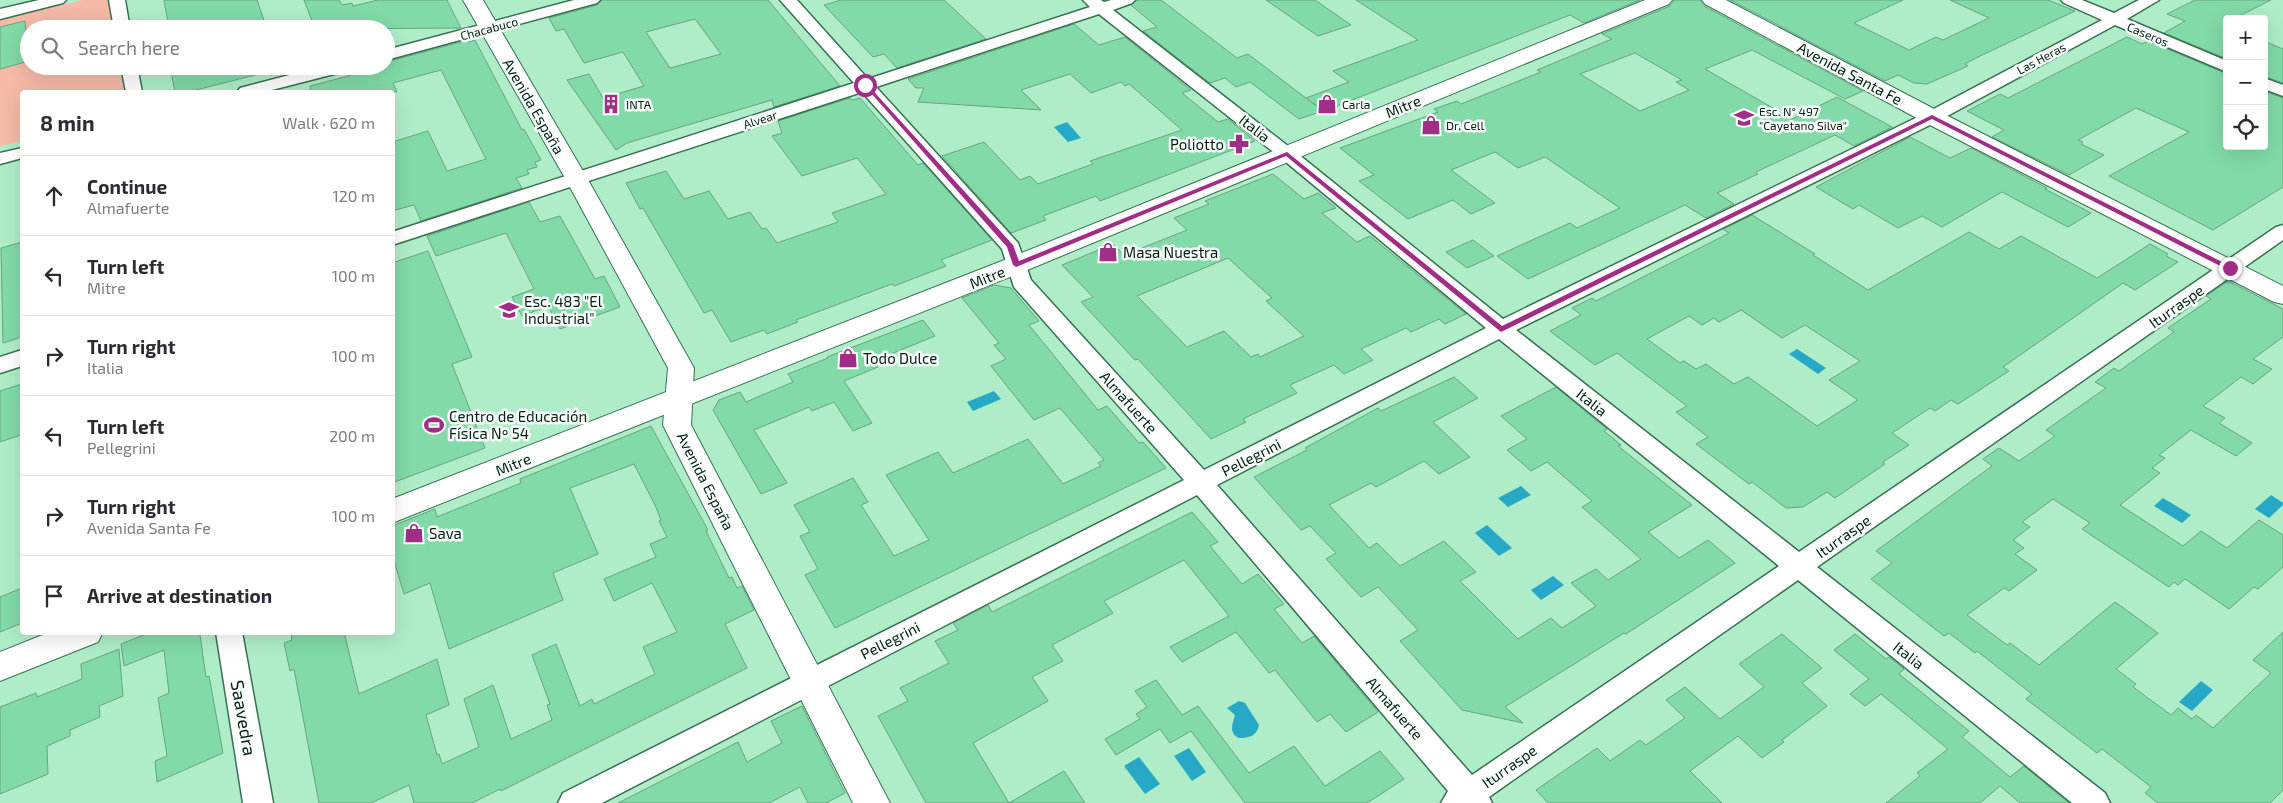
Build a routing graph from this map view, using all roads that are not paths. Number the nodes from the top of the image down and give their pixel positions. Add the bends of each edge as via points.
1 (58, 0) edge
2 (117, 0) edge
3 (473, 0) edge
4 (592, 0) edge
5 (788, 0) edge
6 (1127, 0) edge
7 (1662, 0) edge
8 (1712, 0) edge
9 (2068, 0) edge
10 (2151, 0) edge
11 (1096, 4) edge
12 (0, 14) edge
13 (2114, 19) junction
14 (120, 20) edge
15 (488, 28) junction
16 (395, 53) edge
17 (2223, 65) edge
18 (131, 75) edge
19 (310, 75) edge
20 (865, 85) junction
21 (2268, 85) edge
22 (134, 90) edge
23 (254, 90) edge
24 (2283, 91) edge
25 (1932, 117) junction
26 (20, 154) edge
27 (1287, 154) junction
28 (0, 159) edge
29 (576, 178) junction
30 (2283, 231) edge
31 (395, 238) edge
32 (1016, 265) junction
33 (2230, 268) junction
34 (2283, 296) edge
35 (1501, 330) junction
36 (20, 359) edge
37 (0, 365) edge
38 (678, 398) junction
39 (1201, 483) junction
40 (395, 511) edge
41 (1797, 567) junction
42 (80, 635) edge
43 (230, 635) edge
44 (0, 667) edge
45 (808, 682) junction
46 (1467, 800) edge
47 (258, 803) edge
48 (573, 803) edge
49 (872, 803) edge
50 (2095, 803) edge

1 - 12 street
2 - 14 street
3 - 15 main road, Avenida España
4 - 15 street, Chacabuco
5 - 20 street, Almafuerte
6 - 11 street, Alvear
7 - 27 main road, Mitre
8 - 25 main road, Avenida Santa Fe
9 - 13 street, Caseros
10 - 13 street, Las Heras
11 - 20 street, Alvear
11 - 27 street, Italia
13 - 17 street, Caseros
13 - 25 street, Las Heras
15 - 16 street, Chacabuco
15 - 29 main road, Avenida España
18 - 22 street
19 - 23 street
20 - 29 street, Alvear
20 - 32 street, Almafuerte via 1011,247
21 - 24 street
25 - 33 main road, Avenida Santa Fe
25 - 35 street, Pellegrini
26 - 28 street
27 - 32 main road, Mitre
27 - 35 street, Italia
29 - 31 street, Alvear
29 - 38 main road, Avenida España via 681,368
30 - 33 street, Iturraspe
32 - 38 main road, Mitre
32 - 39 street, Almafuerte via 1021,282
33 - 34 main road, Avenida Santa Fe
33 - 41 street, Iturraspe
35 - 39 street, Pellegrini
35 - 41 street, Italia
36 - 37 street
38 - 40 main road, Mitre
38 - 45 main road, Avenida España via 677,425
39 - 45 street, Pellegrini
39 - 46 street, Almafuerte
41 - 46 street, Iturraspe
41 - 50 street, Italia
42 - 44 main road
43 - 47 street, Saavedra
45 - 48 street, Pellegrini
45 - 49 main road, Avenida España

